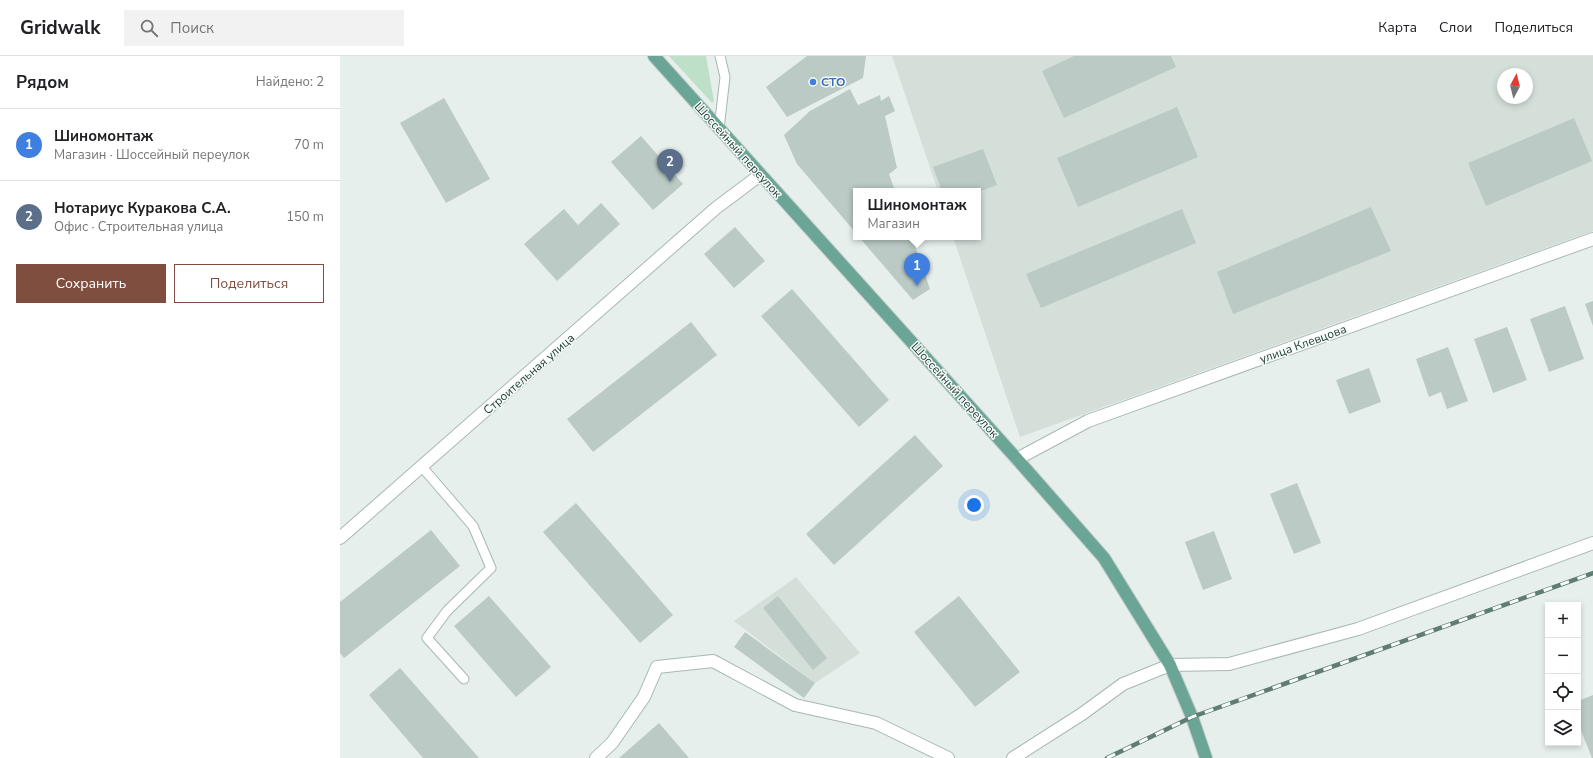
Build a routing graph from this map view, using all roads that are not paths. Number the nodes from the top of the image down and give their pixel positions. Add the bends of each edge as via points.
1 (654, 56) edge
2 (720, 56) edge
3 (719, 129) junction
4 (760, 175) junction
5 (1593, 239) edge
6 (1017, 459) junction
7 (422, 467) junction
8 (340, 538) edge
9 (1593, 543) edge
10 (1170, 665) junction
11 (464, 679) dead end
12 (596, 758) edge
13 (948, 758) edge
14 (1013, 758) edge
15 (1206, 758) edge

1 - 3 main road, Шоссейный переулок
2 - 3 lane via 724,77
3 - 4 main road, Шоссейный переулок
4 - 6 main road, Шоссейный переулок
4 - 7 street, Строительная улица via 716,208
5 - 6 street, улица Клевцова via 1088,421
6 - 10 main road, Шоссейный переулок via 1104,558
7 - 8 street, Строительная улица
7 - 11 lane via 473,526 491,568 447,611 427,638
9 - 10 street via 1358,629 1229,664
10 - 14 street via 1123,684 1082,714
10 - 15 main road, Шоссейный переулок
12 - 13 street via 612,744 644,697 657,667 713,661 795,705 876,723

